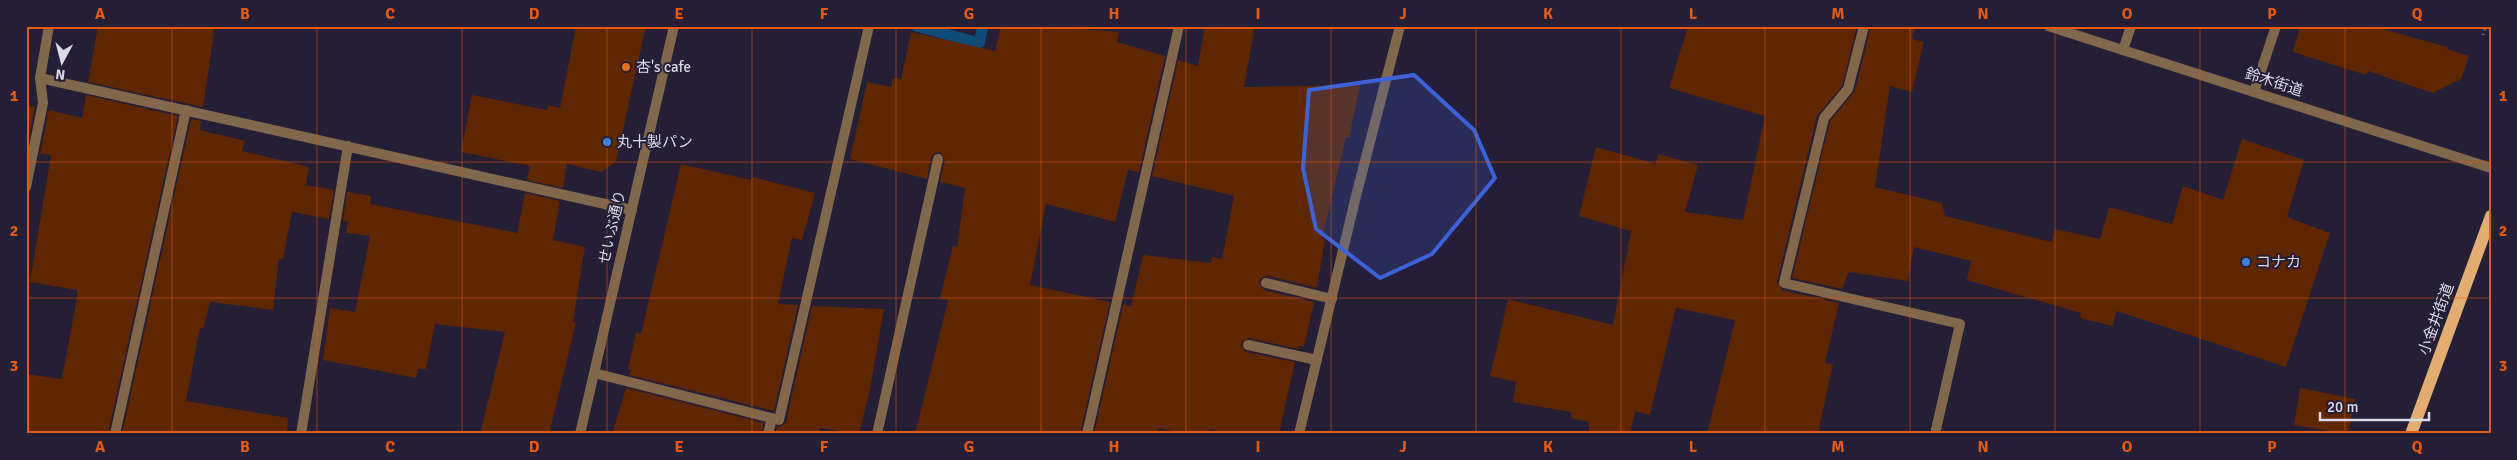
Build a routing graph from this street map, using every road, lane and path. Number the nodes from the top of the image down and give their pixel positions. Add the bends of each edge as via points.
1 (49, 26) edge
2 (674, 26) edge
3 (869, 26) edge
4 (1180, 26) edge
5 (1400, 26) edge
6 (1864, 26) edge
7 (2048, 26) edge
8 (2131, 26) edge
9 (2276, 26) edge
10 (2486, 26) edge
11 (2483, 35) dead end
12 (2123, 50) junction
13 (40, 78) junction
14 (2254, 92) junction
15 (186, 110) junction
16 (348, 146) junction
17 (938, 159) dead end
18 (2491, 168) edge
19 (26, 187) edge
20 (632, 210) junction
21 (2491, 216) edge
22 (1266, 283) dead end
23 (1332, 299) junction
24 (1248, 345) dead end
25 (1317, 360) junction
26 (594, 373) junction
27 (772, 418) junction
28 (115, 434) edge
29 (301, 434) edge
30 (580, 434) edge
31 (768, 434) edge
32 (877, 434) edge
33 (1086, 434) edge
34 (1299, 434) edge
35 (1936, 434) edge
36 (2411, 434) edge

1 - 13 street
2 - 20 street, せいぶ通り
3 - 27 street via 779,420
4 - 33 street
5 - 23 street
6 - 35 street via 1848,89 1824,118 1784,283 1960,324
7 - 12 street, 鈴木街道
8 - 12 street
9 - 14 street
10 - 11 path
12 - 14 street, 鈴木街道
13 - 15 street
13 - 19 street via 43,103
14 - 18 street, 鈴木街道
15 - 16 street
15 - 28 street
16 - 20 street
16 - 29 street
17 - 32 street
20 - 26 street, せいぶ通り
21 - 36 main road, 小金井街道
22 - 23 street
23 - 25 street
24 - 25 street
25 - 34 street
26 - 27 street
26 - 30 street, せいぶ通り
27 - 31 street

